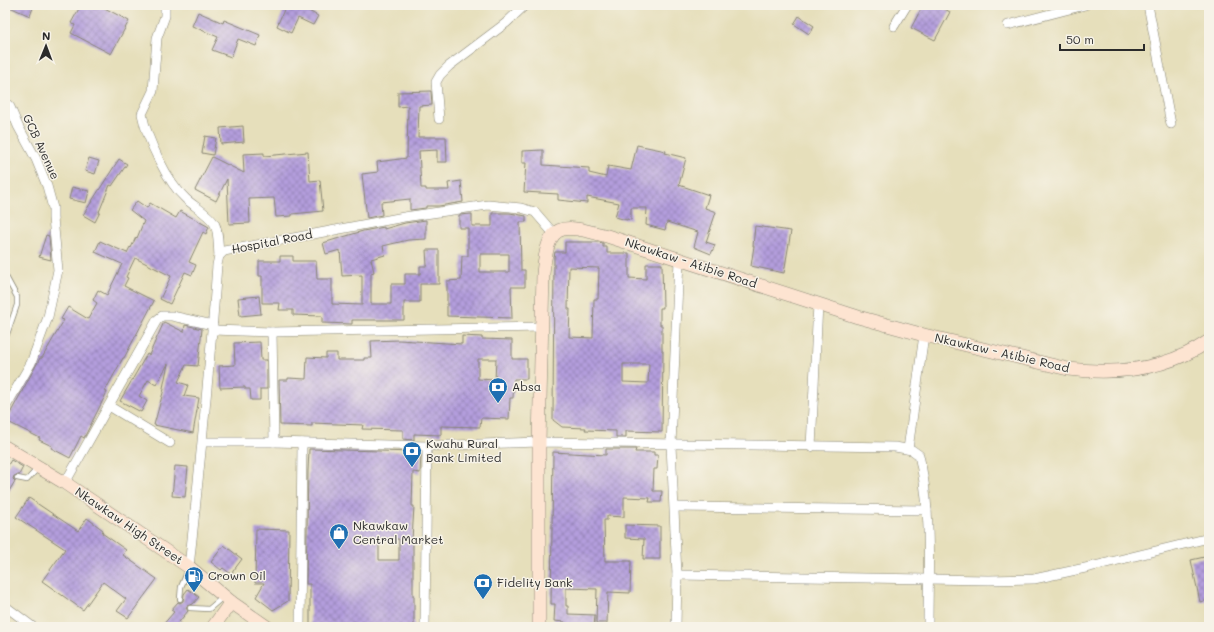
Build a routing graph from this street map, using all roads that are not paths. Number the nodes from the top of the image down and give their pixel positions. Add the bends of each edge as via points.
1 (165, 5) edge
2 (525, 5) edge
3 (907, 5) edge
4 (1085, 5) edge
5 (1148, 5) edge
6 (1008, 25) dead end
7 (894, 26) dead end
8 (5, 102) edge
9 (439, 119) dead end
10 (1171, 124) dead end
11 (554, 234) junction
12 (218, 256) junction
13 (679, 260) junction
14 (5, 274) edge
15 (818, 304) junction
16 (542, 327) junction
17 (213, 328) junction
18 (272, 332) junction
19 (5, 335) edge
20 (924, 335) junction
21 (1209, 341) edge
22 (109, 406) junction
23 (5, 408) edge
24 (203, 442) junction
25 (274, 442) junction
26 (539, 442) junction
27 (170, 443) dead end
28 (302, 443) junction
29 (672, 445) junction
30 (427, 446) junction
31 (811, 446) junction
32 (908, 449) junction
33 (6, 450) edge
34 (39, 467) junction
35 (17, 478) dead end
36 (65, 483) junction
37 (675, 507) junction
38 (927, 510) junction
39 (1209, 538) edge
40 (189, 567) junction
41 (677, 575) junction
42 (928, 579) junction
43 (180, 599) dead end
44 (228, 599) junction
45 (5, 606) edge
46 (190, 608) dead end
47 (20, 623) edge
48 (33, 627) edge
49 (213, 627) edge
50 (267, 627) edge
51 (300, 627) edge
52 (425, 627) edge
53 (539, 627) edge
54 (676, 627) edge
55 (928, 627) edge

1 - 12 street via 165,16 157,38 153,92 142,114 158,159 176,187 215,224
2 - 9 street via 440,74 436,82
3 - 7 street
4 - 6 street
5 - 10 street
8 - 23 street, GCB Avenue via 10,107 36,159 47,186 53,208 58,270 48,317 37,349
11 - 12 street, Hospital Road via 535,212 488,205 404,217 224,251
11 - 13 main road, Nkawkaw - Atibie Road via 562,229 582,230
11 - 16 main road via 546,248 544,261
12 - 17 street, Hospital Road
13 - 15 main road, Nkawkaw - Atibie Road
13 - 29 street
14 - 19 lane via 17,297 17,305
15 - 20 main road, Nkawkaw - Atibie Road
15 - 31 street
16 - 18 street
16 - 26 main road
17 - 18 street
17 - 22 street via 172,316 162,316 157,320
17 - 24 street, Hospital Road
18 - 25 street
20 - 21 main road, Nkawkaw - Atibie Road via 1046,364 1087,371 1120,371 1158,365 1189,353
20 - 32 street
22 - 27 street
22 - 36 street
24 - 25 street
24 - 40 street, Hospital Road
25 - 28 street
26 - 29 street
26 - 30 street
26 - 53 main road
28 - 30 street
28 - 51 street
29 - 31 street
29 - 37 street
30 - 52 street
31 - 32 street
32 - 38 street via 919,455
33 - 34 main road, Nkawkaw High Street
34 - 35 lane via 27,480
34 - 36 main road, Nkawkaw High Street
36 - 40 main road, Nkawkaw High Street
37 - 38 street
37 - 41 street
38 - 42 street
39 - 42 street via 1034,579
40 - 43 lane via 181,587
40 - 44 main road, Nkawkaw High Street
41 - 42 street
41 - 54 street
42 - 55 street
44 - 46 lane via 209,609
44 - 49 main road
44 - 50 main road, Nkawkaw High Street
45 - 47 street
47 - 48 street

